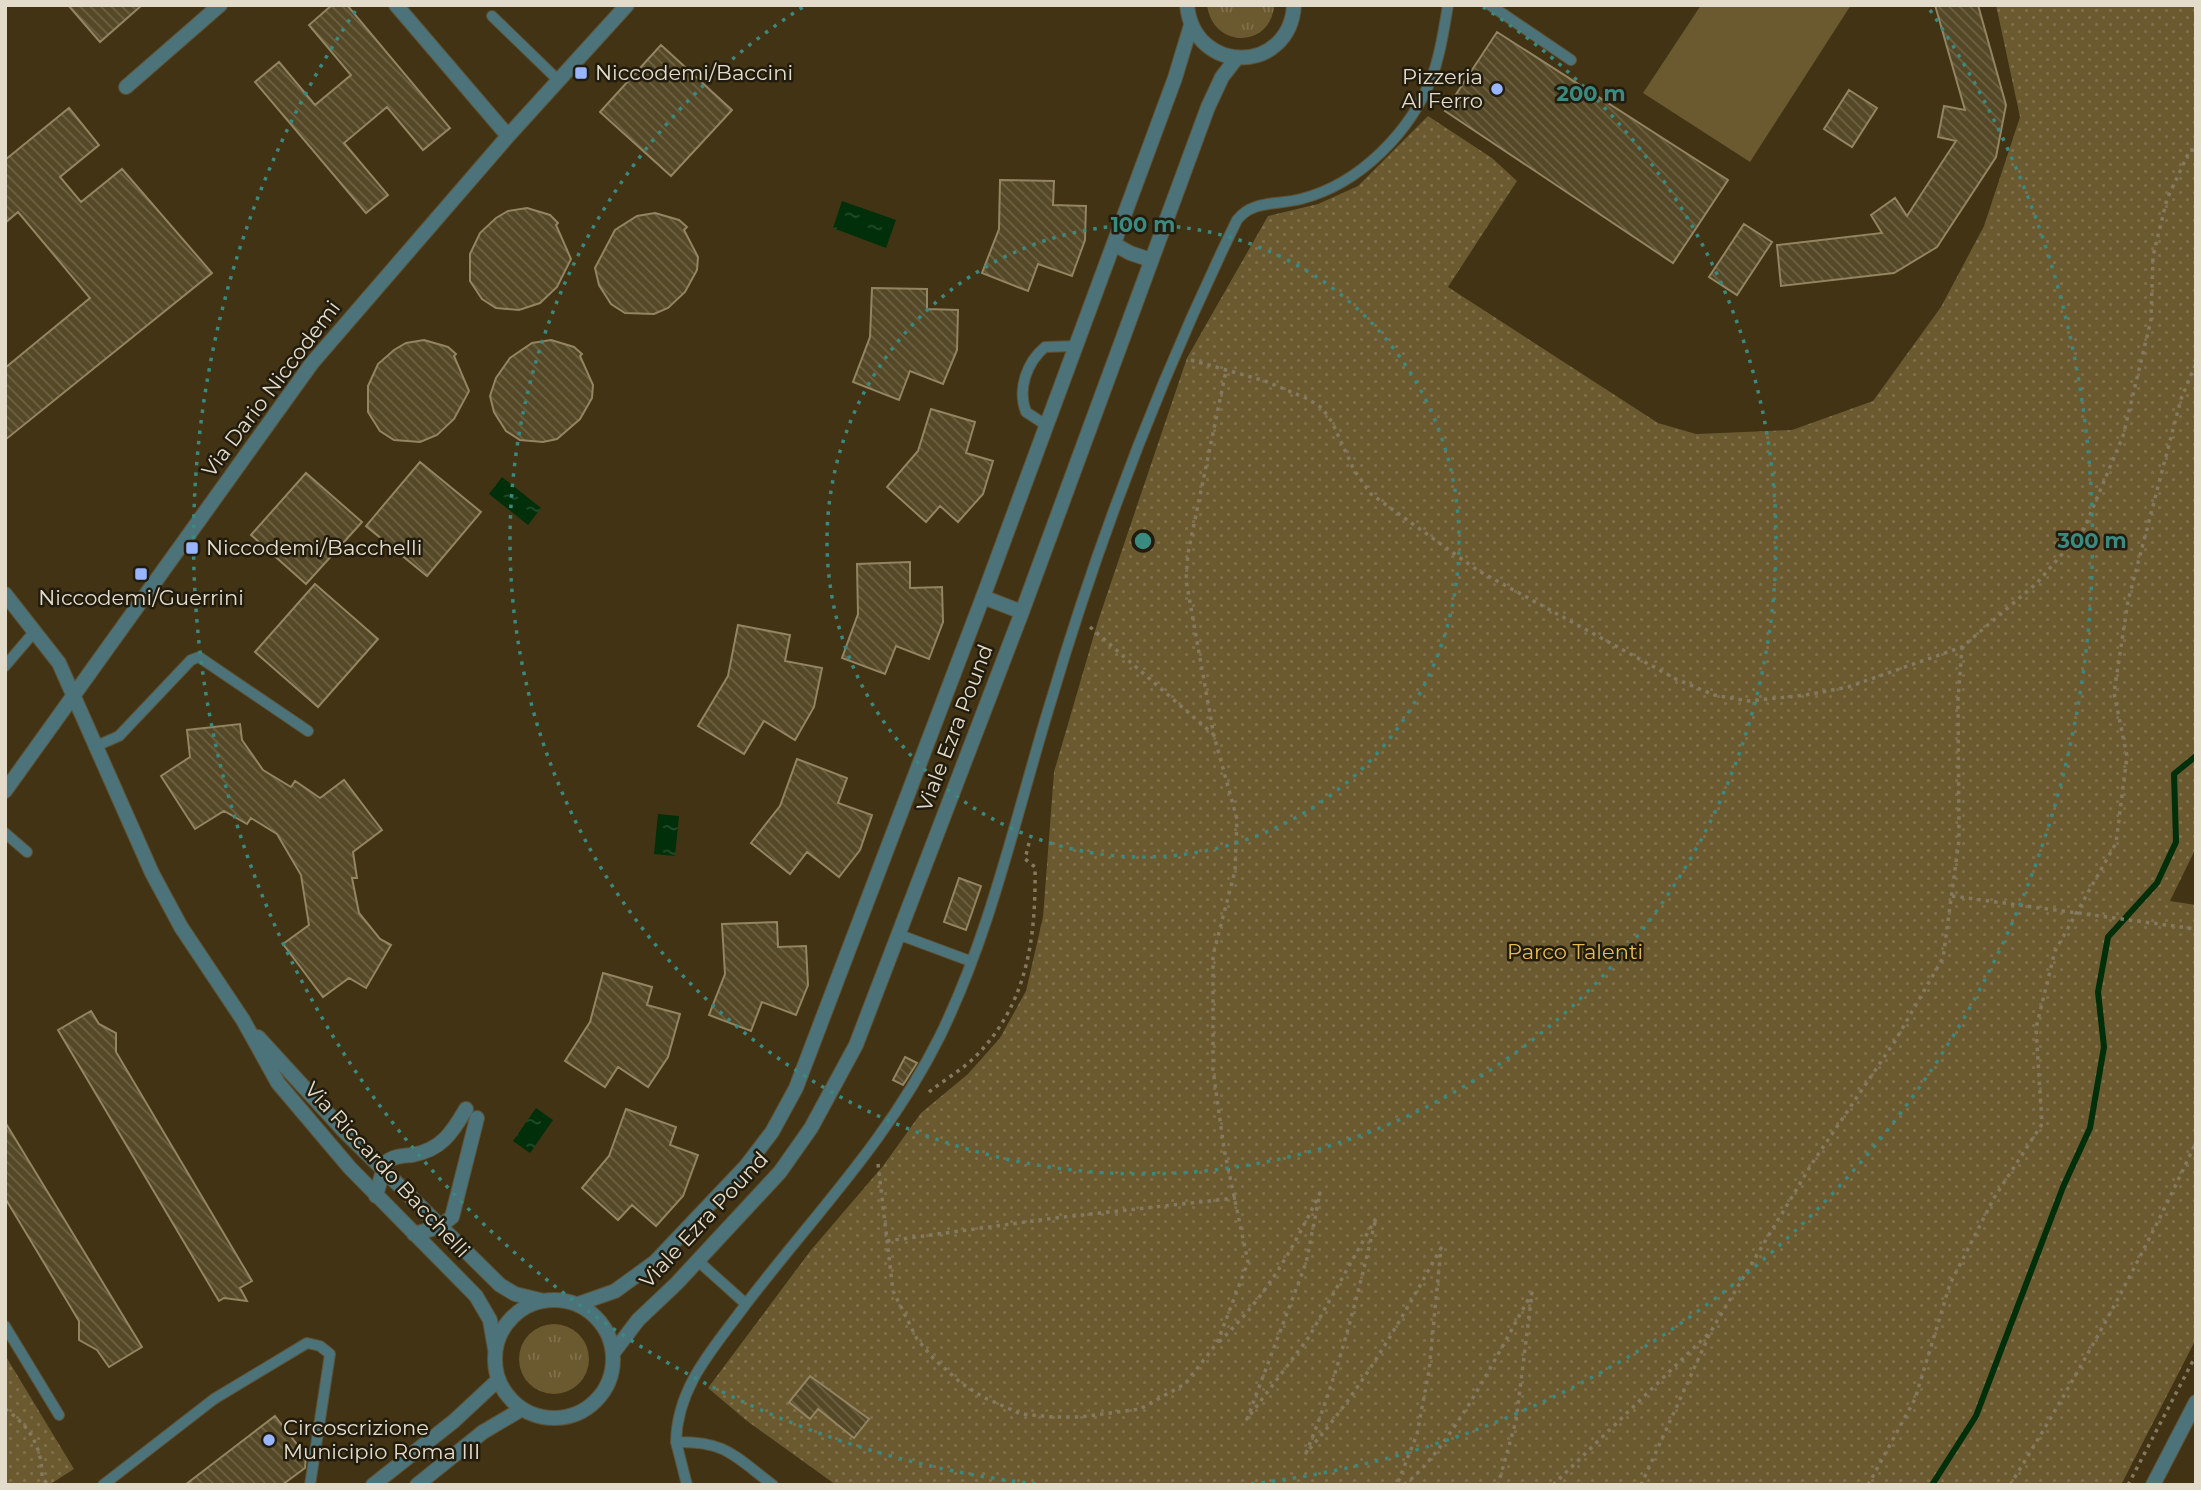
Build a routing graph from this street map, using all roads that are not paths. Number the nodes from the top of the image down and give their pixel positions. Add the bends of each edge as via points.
1 (219, 5) edge
2 (396, 5) edge
3 (627, 5) edge
4 (1187, 5) edge
5 (1294, 5) edge
6 (1448, 5) edge
7 (1490, 5) edge
8 (492, 16) dead end
9 (1191, 25) junction
10 (1236, 59) junction
11 (1571, 60) dead end
12 (558, 80) junction
13 (126, 87) dead end
14 (508, 136) junction
15 (1114, 244) junction
16 (1152, 260) junction
17 (1075, 346) junction
18 (1046, 425) junction
19 (5, 594) edge
20 (984, 597) junction
21 (1021, 612) junction
22 (35, 631) junction
23 (5, 666) edge
24 (72, 696) junction
25 (308, 731) dead end
26 (94, 747) junction
27 (5, 791) edge
28 (5, 833) edge
29 (27, 852) dead end
30 (900, 935) junction
31 (970, 961) junction
32 (243, 1020) junction
33 (383, 1171) junction
34 (376, 1196) junction
35 (439, 1227) junction
36 (414, 1234) junction
37 (698, 1261) junction
38 (544, 1301) junction
39 (578, 1304) junction
40 (746, 1304) junction
41 (5, 1326) edge
42 (495, 1349) junction
43 (613, 1353) junction
44 (498, 1380) junction
45 (2196, 1402) edge
46 (522, 1409) junction
47 (59, 1415) dead end
48 (676, 1442) junction
49 (103, 1485) edge
50 (310, 1485) edge
51 (373, 1485) edge
52 (417, 1485) edge
53 (687, 1485) edge
54 (774, 1485) edge
55 (2153, 1485) edge

1 - 13 street
2 - 14 street
3 - 12 street, Via Dario Niccodemi
4 - 9 street
5 - 10 street via 1287,32 1274,46
6 - 31 lane via 1428,85 1416,110 1390,143 1334,187 1296,201 1249,208 1237,220 1186,327 1124,484
7 - 11 lane
8 - 12 lane
9 - 10 street via 1206,46
9 - 15 street, Viale Ezra Pound
10 - 16 street, Viale Ezra Pound via 1214,92
12 - 14 street, Via Dario Niccodemi
14 - 24 street, Via Dario Niccodemi via 312,363
15 - 16 street
15 - 17 street, Viale Ezra Pound
16 - 21 street, Viale Ezra Pound
17 - 18 street, Viale Ezra Pound
17 - 18 lane via 1045,347 1032,362 1023,386 1026,412
18 - 20 street, Viale Ezra Pound
19 - 22 street, Via Riccardo Bacchelli
20 - 21 street
20 - 39 street, Viale Ezra Pound via 807,1067 785,1110 746,1166 655,1262 628,1284
21 - 30 street, Viale Ezra Pound
22 - 23 lane
22 - 24 street, Via Riccardo Bacchelli via 59,663
24 - 26 street, Via Riccardo Bacchelli
24 - 27 street, Via Dario Niccodemi
25 - 26 lane via 200,657 191,660 119,736
26 - 32 street, Via Riccardo Bacchelli via 167,901
28 - 29 lane
30 - 31 lane
30 - 37 street, Viale Ezra Pound via 856,1045 811,1128 780,1172
31 - 40 lane via 942,1032 892,1118 861,1164 808,1223
32 - 33 street, Via Riccardo Bacchelli
32 - 34 street, Via Riccardo Bacchelli via 278,1083
33 - 34 street
33 - 35 street, Via Riccardo Bacchelli
33 - 35 street via 391,1158 437,1147 471,1114 453,1214
34 - 36 street, Via Riccardo Bacchelli
35 - 36 street
35 - 38 street, Via Riccardo Bacchelli via 500,1285
36 - 42 street, Via Riccardo Bacchelli via 482,1304 494,1330
37 - 40 lane
37 - 43 street, Viale Ezra Pound via 638,1320
38 - 39 street
38 - 42 street via 512,1317
39 - 43 street via 603,1326
40 - 48 lane via 689,1383 679,1407
41 - 47 lane
42 - 44 street
43 - 46 street via 607,1385 582,1411 545,1418
44 - 46 street
44 - 51 street
45 - 55 street
46 - 52 street via 483,1432
48 - 53 lane
48 - 54 lane via 719,1446
49 - 50 lane via 214,1399 307,1343 330,1354

